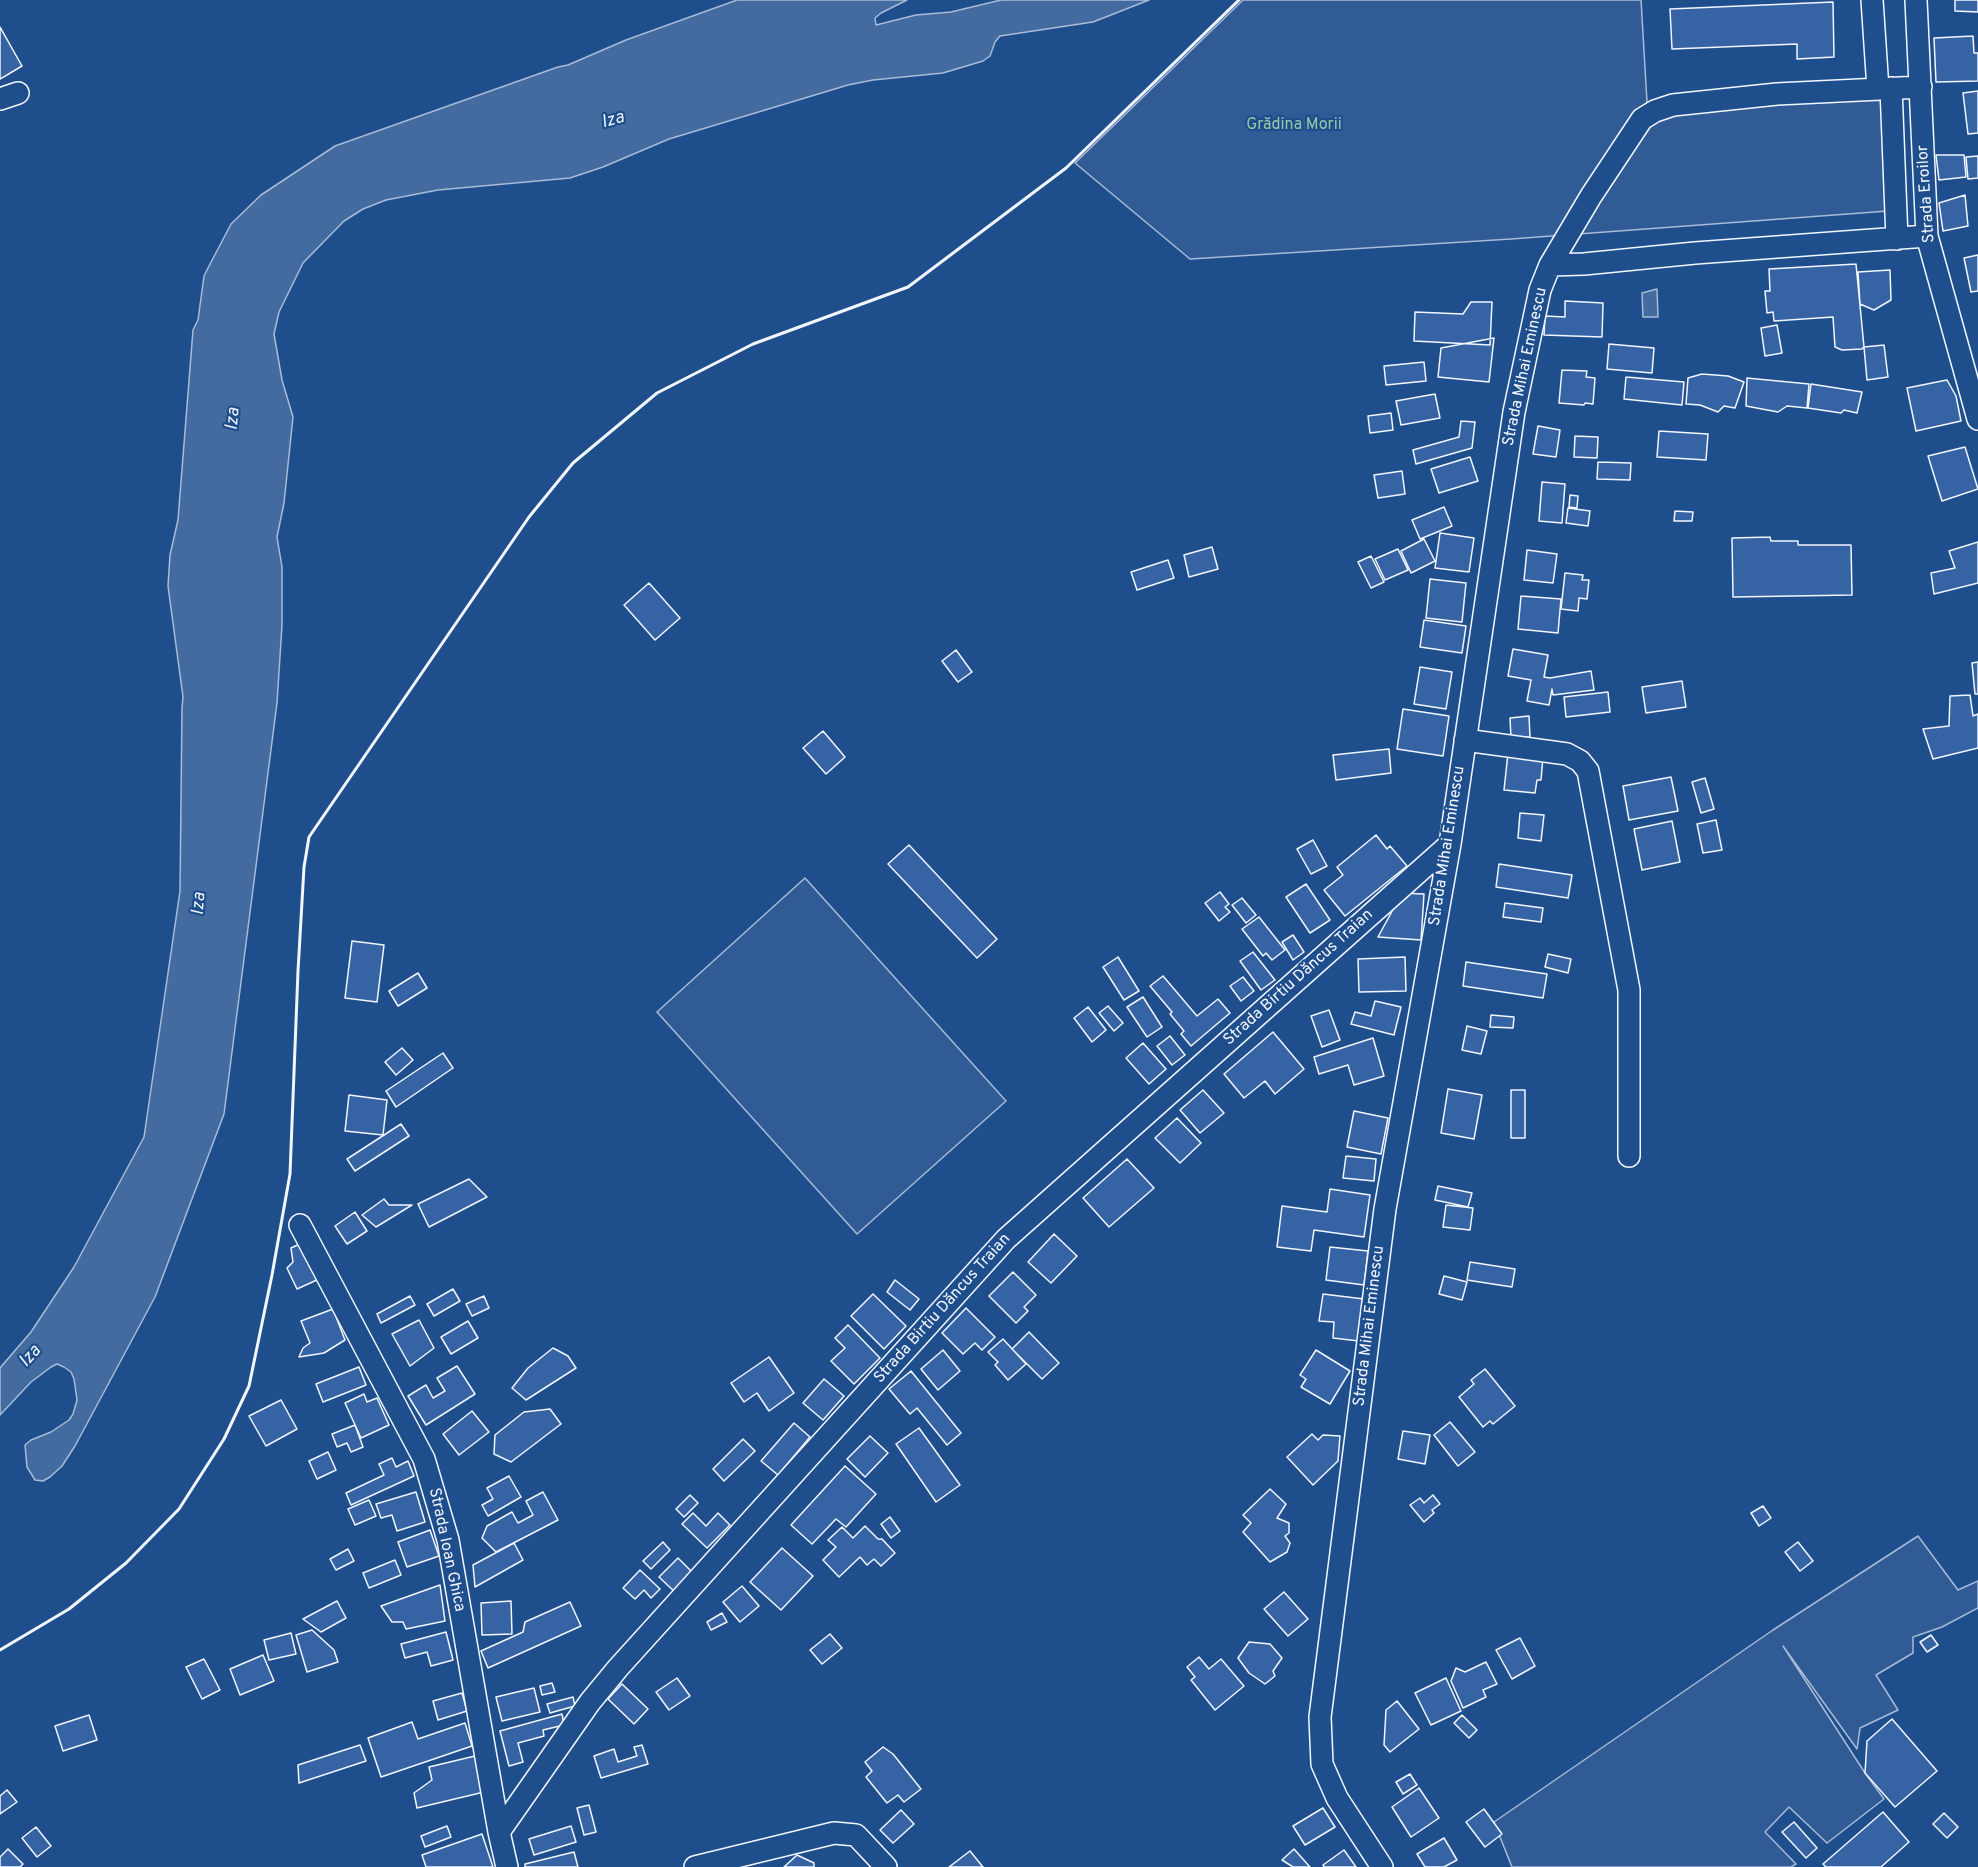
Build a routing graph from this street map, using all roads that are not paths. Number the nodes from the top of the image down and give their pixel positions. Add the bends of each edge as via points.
1 (1872, 0) edge
2 (1916, 0) edge
3 (1921, 87) junction
4 (1884, 89) junction
5 (1927, 236) junction
6 (1897, 238) junction
7 (1550, 265) junction
8 (1978, 419) edge
9 (1465, 740) junction
10 (1450, 844) junction
11 (1629, 1156) dead end
12 (300, 1225) dead end
13 (498, 1832) junction
14 (507, 1867) edge
15 (695, 1867) edge
16 (886, 1867) edge
17 (1382, 1867) edge

1 - 4 street
2 - 3 street, Strada Eroilor
3 - 4 street, Strada Mihai Eminescu
3 - 5 street, Strada Eroilor
4 - 6 street
4 - 7 street, Strada Mihai Eminescu via 1777,94 1673,105 1655,111 1642,119
5 - 6 street
5 - 8 street, Strada Eroilor
6 - 7 street
7 - 9 street, Strada Mihai Eminescu via 1540,290 1514,412
9 - 10 street, Strada Mihai Eminescu
9 - 11 street via 1567,754 1588,771 1629,990
10 - 13 street, Strada Birtiu Dăncus Traian via 1006,1239 618,1668
10 - 17 street, Strada Mihai Eminescu via 1385,1209 1320,1717 1322,1764 1337,1798
12 - 13 street, Strada Ioan Ghica via 424,1459 448,1540
13 - 14 street, Strada Ioan Ghica
15 - 16 street via 834,1833 856,1835

